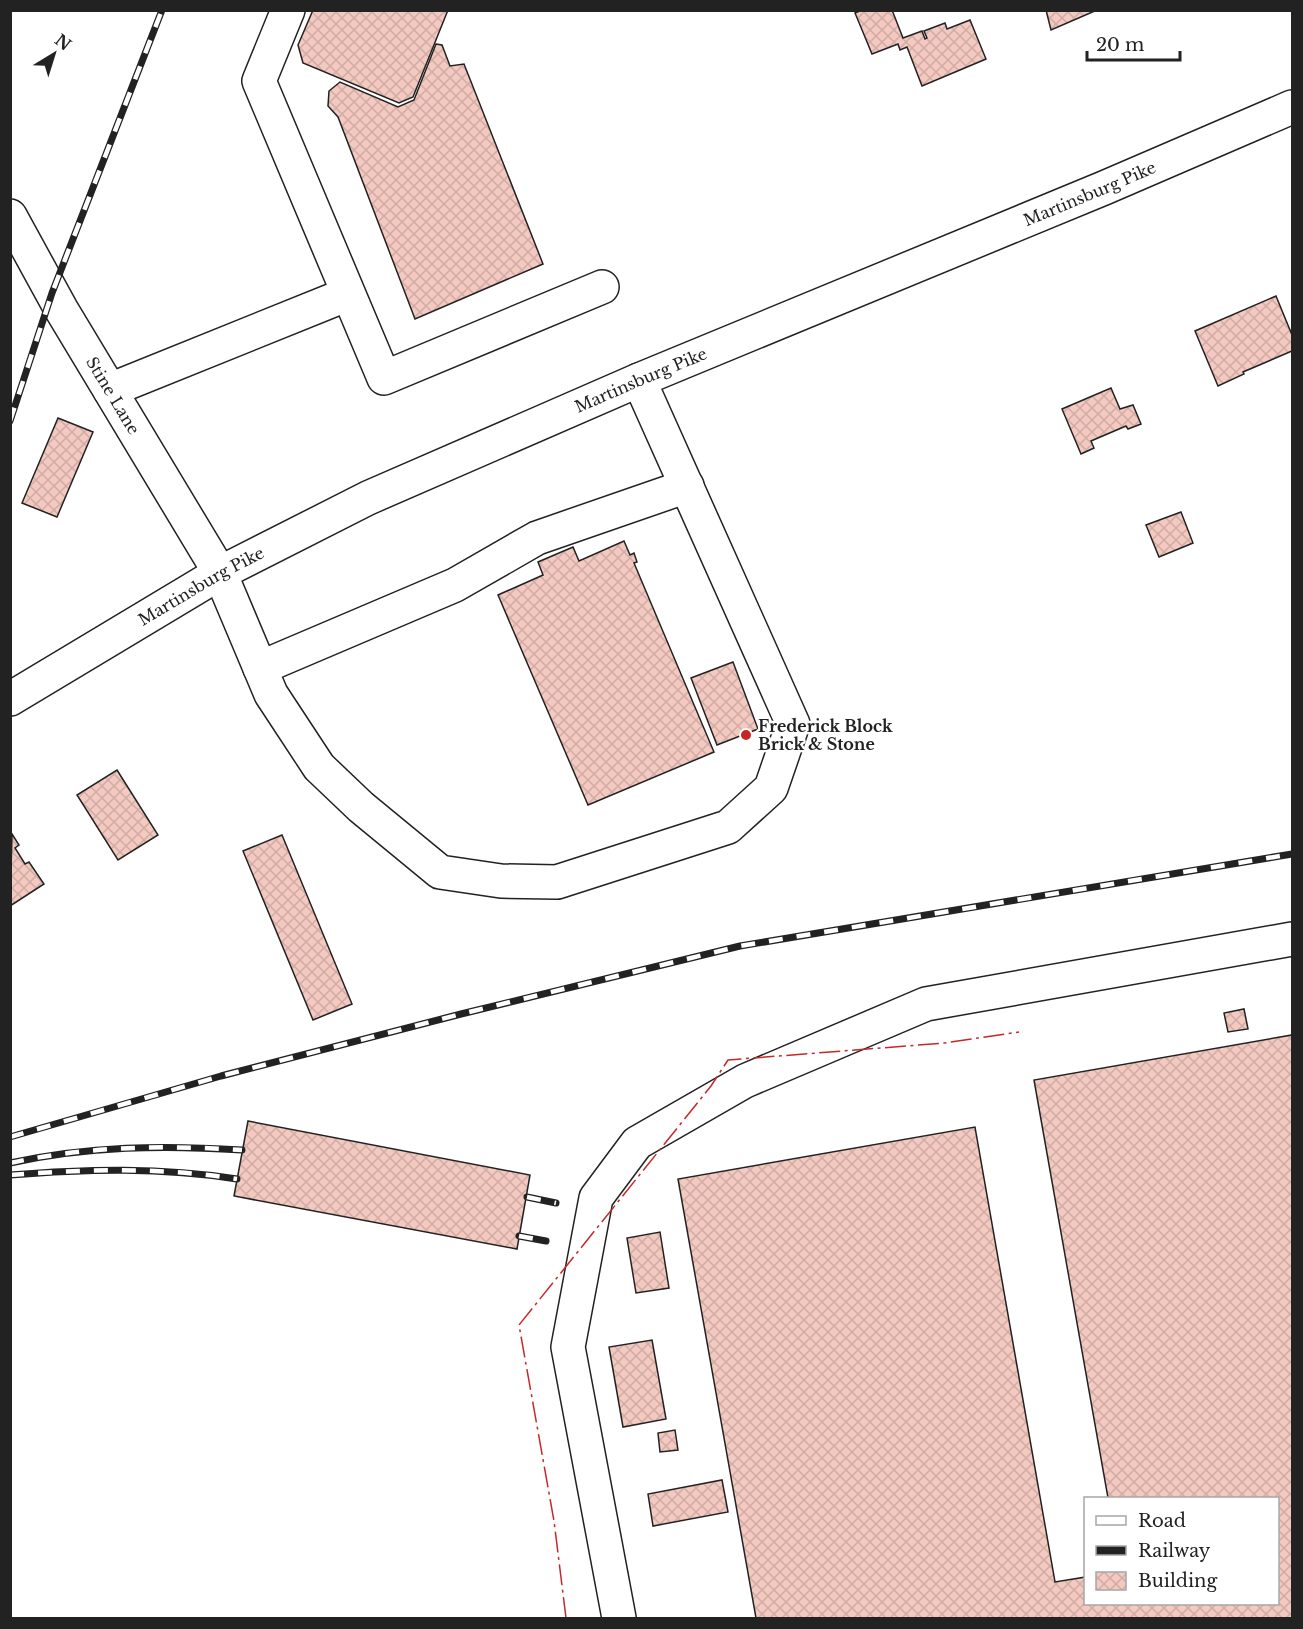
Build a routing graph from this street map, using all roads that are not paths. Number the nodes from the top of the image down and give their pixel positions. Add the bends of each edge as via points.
1 (288, 10) edge
2 (1293, 107) edge
3 (13, 231) edge
4 (602, 287) dead end
5 (348, 294) junction
6 (639, 380) junction
7 (110, 390) junction
8 (687, 486) junction
9 (220, 573) junction
10 (260, 668) junction
11 (10, 699) edge
12 (1293, 939) edge
13 (619, 1618) edge

1 - 5 main road via 259,81
2 - 6 main road, Martinsburg Pike
3 - 7 main road, Stine Lane
4 - 5 main road via 384,378
5 - 7 main road
6 - 8 main road, Stine Lane
6 - 9 main road, Martinsburg Pike via 368,498
7 - 9 main road, Stine Lane
8 - 10 main road via 537,537 455,585
8 - 10 main road, Stine Lane via 793,724 771,788 728,827 557,882 501,881 440,872 319,767 271,694
9 - 10 main road, Stine Lane
9 - 11 main road, Martinsburg Pike
12 - 13 main road via 926,1004 745,1081 638,1143 596,1198 568,1347

